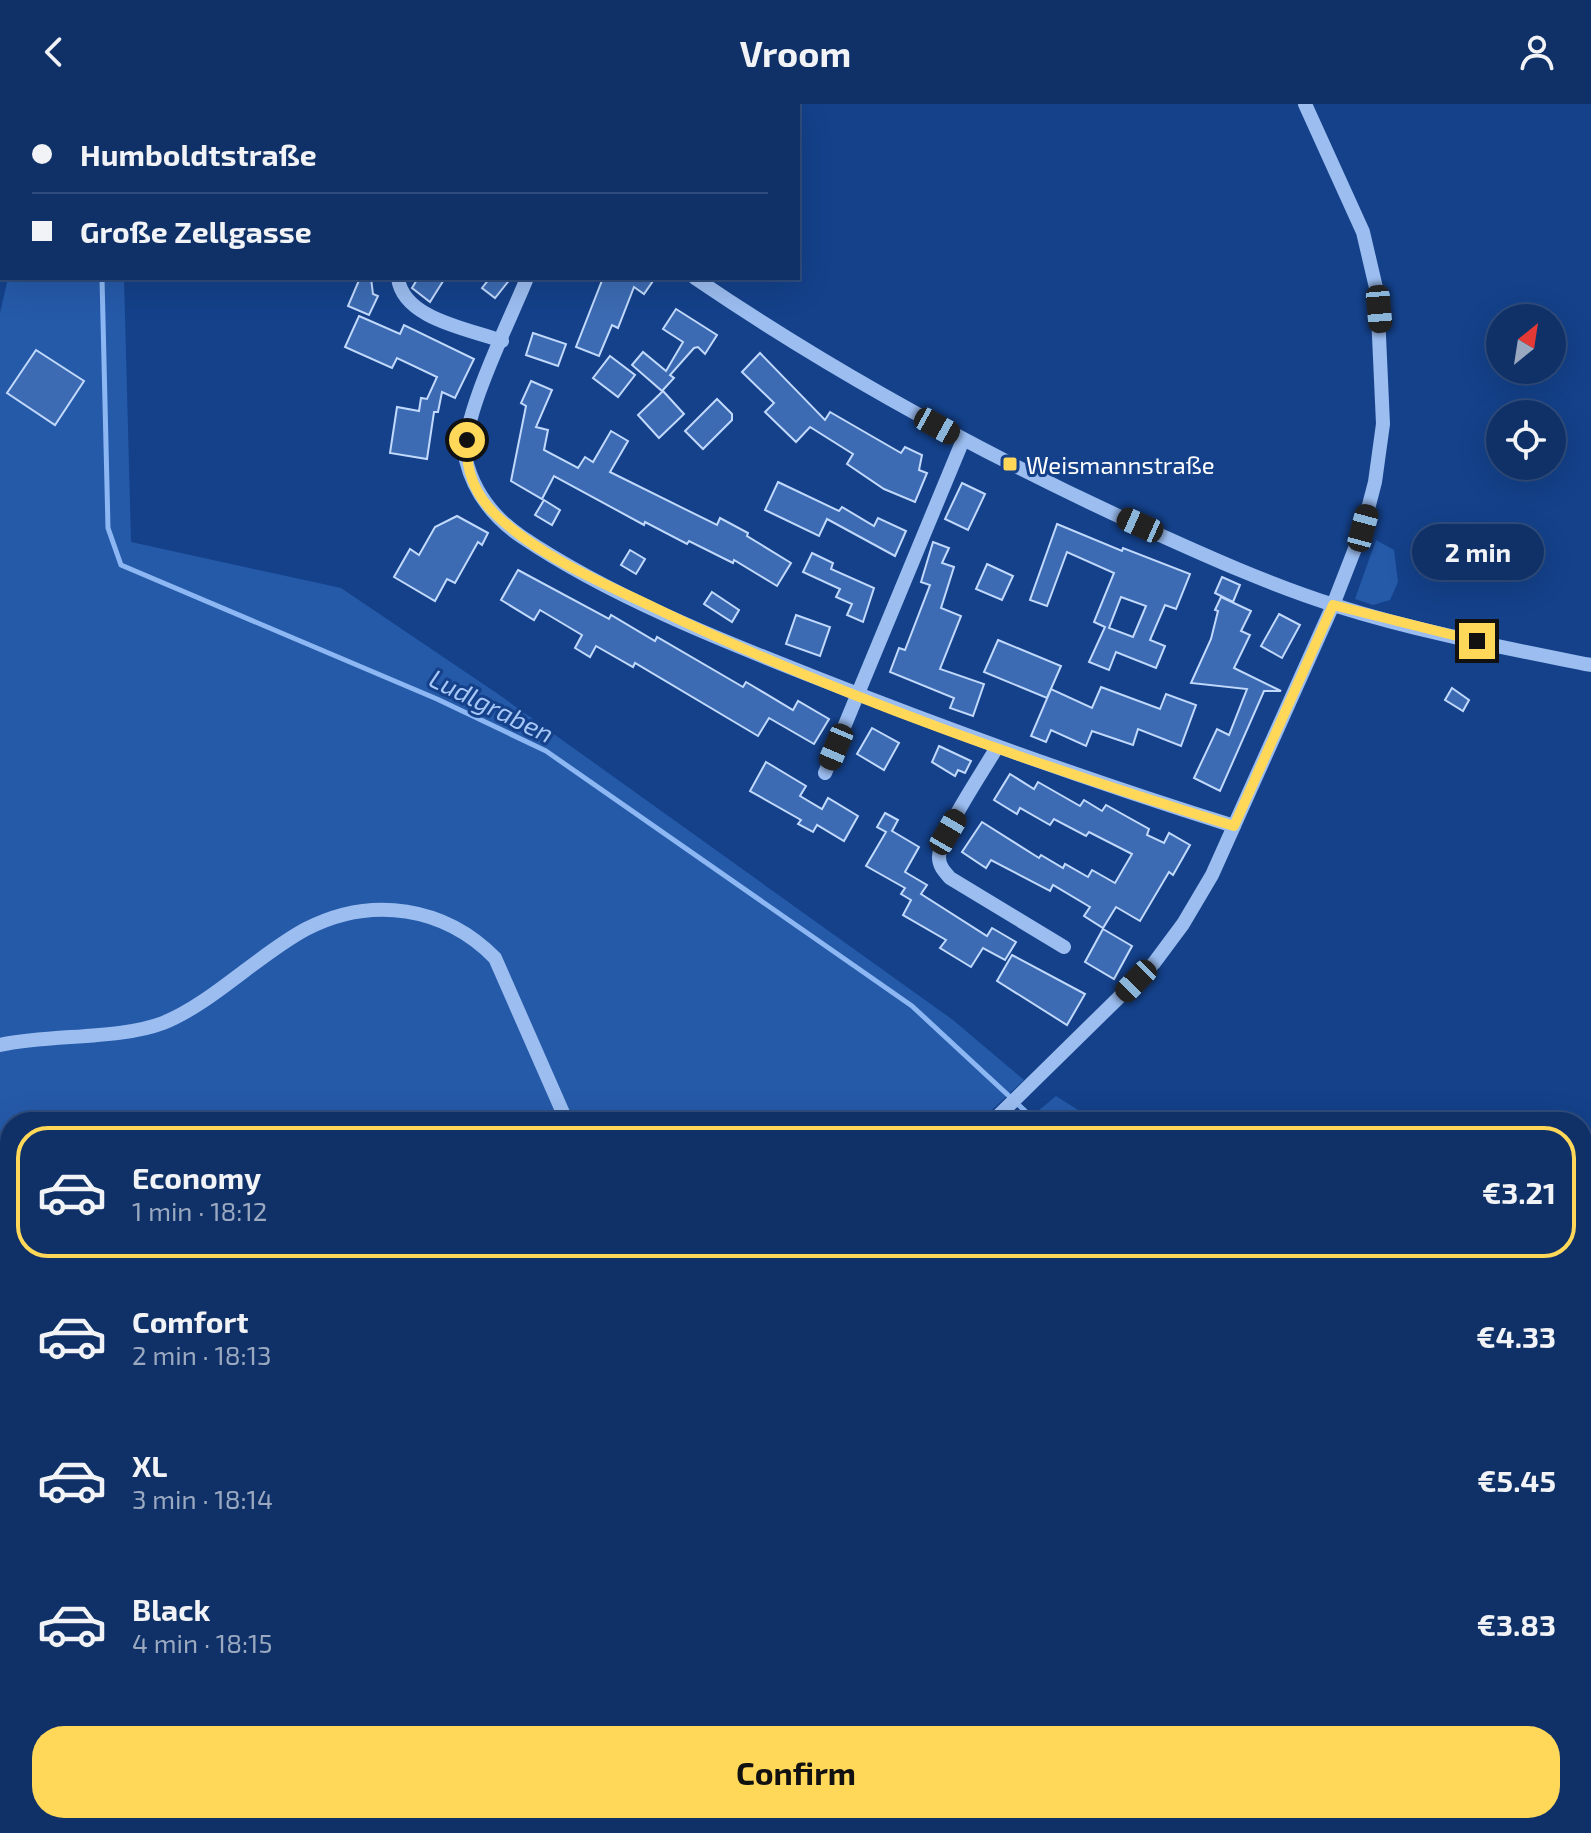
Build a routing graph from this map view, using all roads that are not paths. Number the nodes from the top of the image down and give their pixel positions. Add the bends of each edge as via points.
1 (1305, 104) edge
2 (399, 280) edge
3 (526, 280) edge
4 (698, 280) edge
5 (502, 341) junction
6 (963, 440) junction
7 (1333, 605) junction
8 (1591, 665) edge
9 (859, 695) junction
10 (997, 747) junction
11 (825, 773) dead end
12 (1234, 826) junction
13 (1064, 947) dead end
14 (0, 1045) edge
15 (563, 1112) edge
16 (1003, 1112) edge

1 - 7 street via 1363,232 1380,325 1383,424 1375,482
2 - 5 street via 403,296 415,309
3 - 5 street
4 - 6 street via 857,382
5 - 9 street via 469,421 466,458 478,494 495,514 521,536 620,592
6 - 7 street via 1193,550
6 - 9 street
7 - 8 street
7 - 12 street
9 - 10 street
9 - 11 street
10 - 12 street
10 - 13 street via 948,832 939,866 950,878
12 - 16 street via 1205,887 1154,963
14 - 15 street via 164,1022 307,928 348,916 419,911 452,923 495,958

